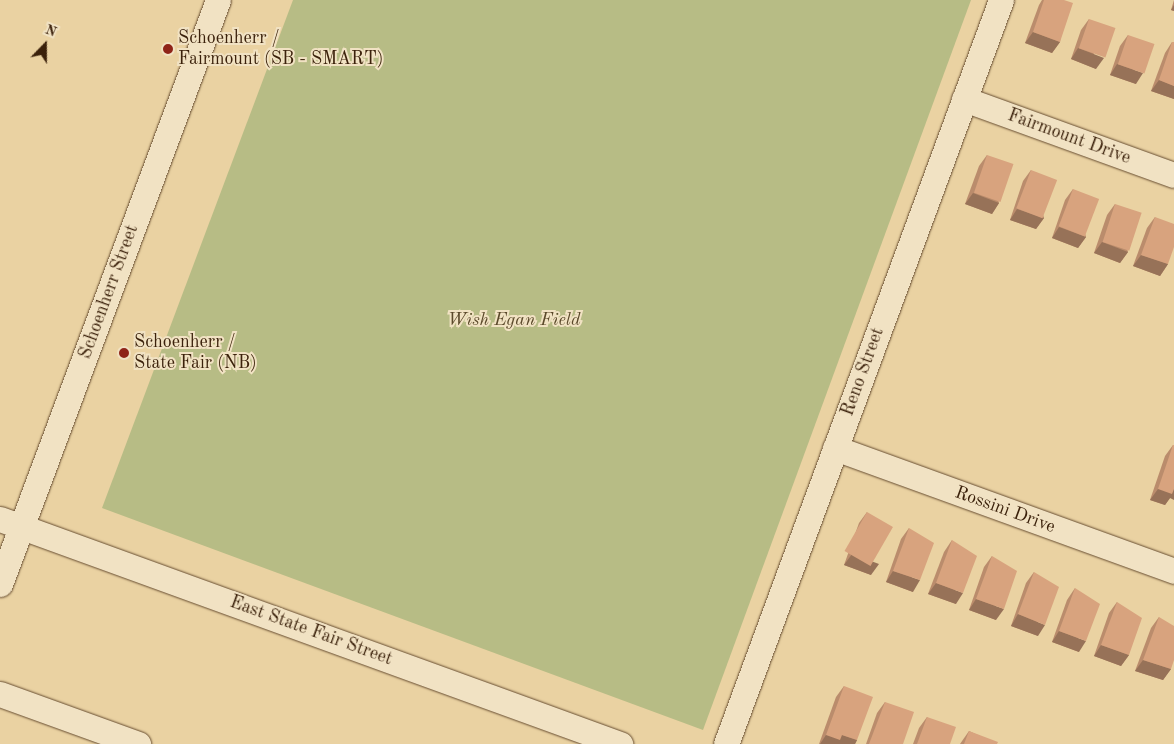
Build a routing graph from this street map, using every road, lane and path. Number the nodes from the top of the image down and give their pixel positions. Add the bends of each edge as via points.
1 (218, 0) edge
2 (1001, 0) edge
3 (964, 99) junction
4 (1174, 175) edge
5 (835, 448) junction
6 (11, 523) edge
7 (1174, 571) edge
8 (0, 584) edge
9 (0, 694) edge
10 (138, 744) edge
11 (620, 744) edge
12 (726, 744) edge

1 - 6 street, Schoenherr Street
2 - 3 street, Reno Street
3 - 4 street, Fairmount Drive
3 - 5 street, Reno Street
5 - 7 street, Rossini Drive
5 - 12 street, Reno Street
6 - 8 street, Schoenherr Street
6 - 11 street, East State Fair Street
9 - 10 street

